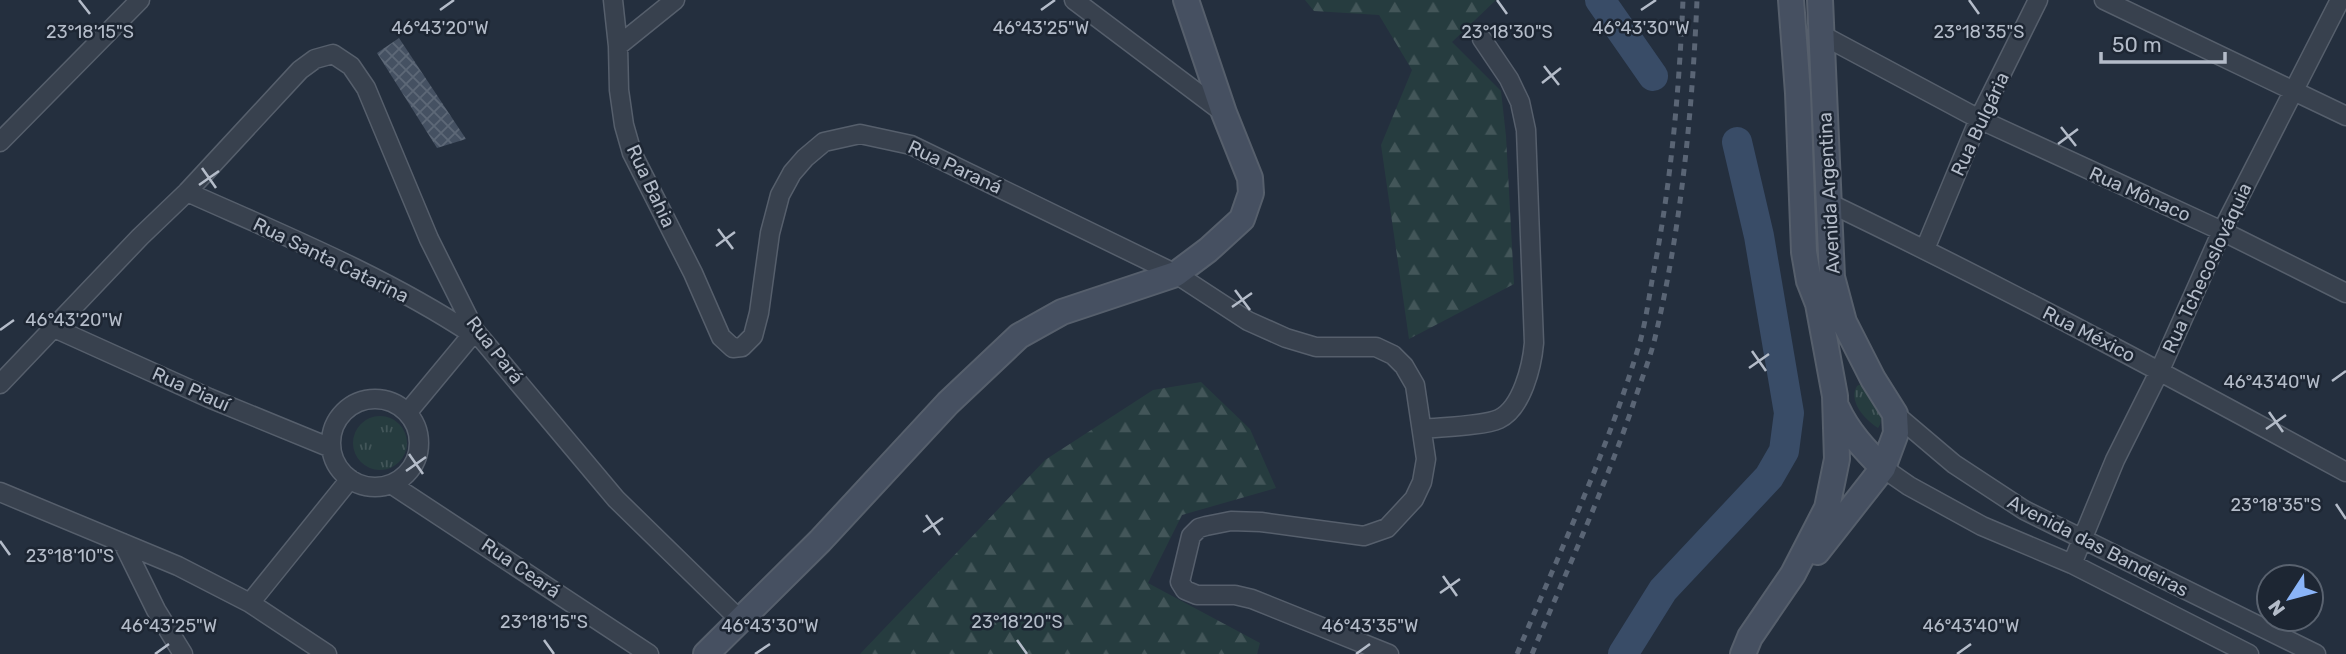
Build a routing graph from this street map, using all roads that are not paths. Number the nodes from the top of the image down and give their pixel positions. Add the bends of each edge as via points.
1 (140, 0) edge
2 (613, 0) edge
3 (675, 0) edge
4 (1074, 0) edge
5 (1186, 0) edge
6 (1791, 0) edge
7 (1820, 0) edge
8 (2038, 0) edge
9 (2104, 0) edge
10 (2340, 0) edge
11 (1822, 35) junction
12 (1482, 39) dead end
13 (618, 46) junction
14 (2294, 90) junction
15 (1224, 113) junction
16 (2346, 116) edge
17 (1979, 119) junction
18 (0, 142) edge
19 (187, 192) junction
20 (1829, 203) junction
21 (2222, 231) junction
22 (1924, 248) junction
23 (1176, 274) junction
24 (2346, 293) edge
25 (713, 317) joint
26 (52, 327) junction
27 (474, 332) junction
28 (2160, 370) junction
29 (1873, 379) junction
30 (0, 384) edge
31 (1834, 396) junction
32 (407, 413) junction
33 (1895, 414) junction
34 (1423, 429) junction
35 (331, 448) junction
36 (1884, 468) junction
37 (2346, 472) edge
38 (350, 479) junction
39 (391, 484) junction
40 (0, 492) edge
41 (2082, 540) junction
42 (123, 543) junction
43 (2072, 564) junction
44 (1793, 574) junction
45 (250, 603) junction
46 (741, 621) junction
47 (183, 654) edge
48 (327, 654) edge
49 (649, 654) edge
50 (706, 654) edge
51 (1389, 654) edge
52 (1743, 654) edge
53 (2249, 654) edge
54 (2316, 654) edge

1 - 18 street
2 - 13 street, Rua Bahia
3 - 13 street
4 - 15 street
5 - 15 street
6 - 31 street, Avenida Argentina via 1804,252
7 - 11 street, Avenida Argentina
8 - 17 street, Rua Bulgária
9 - 14 street
10 - 14 street, Rua Tchecoslováquia
11 - 17 street, Rua Mônaco
11 - 20 street, Avenida Argentina
12 - 34 street via 1515,91 1525,130 1532,364 1527,383 1499,419
13 - 25 street, Rua Bahia via 621,107 632,153
14 - 16 street
14 - 21 street, Rua Tchecoslováquia
15 - 23 street via 1250,178 1249,204 1242,219
17 - 21 street, Rua Mônaco
17 - 22 street, Rua Bulgária
19 - 26 street
19 - 27 street, Rua Santa Catarina via 359,271
19 - 27 street, Rua Pará via 306,65 333,54 359,75
20 - 22 street, Rua México
20 - 29 street, Avenida Argentina via 1832,277 1844,322
21 - 24 street, Rua Mônaco
21 - 28 street, Rua Tchecoslováquia
22 - 28 street, Rua México
23 - 25 street, Rua Paraná via 911,145 860,134 824,142 804,158 780,195 759,313 748,343 729,346
23 - 34 street via 1248,321 1286,338 1316,346 1376,347 1393,355 1415,385
23 - 46 street via 1062,312 1019,336 948,403
26 - 30 street
26 - 35 street, Rua Piauí
27 - 32 street
27 - 46 street, Rua Pará via 616,499
28 - 37 street, Rua México
28 - 41 street, Rua Tchecoslováquia
29 - 31 street via 1866,373 1846,373
29 - 33 street, Avenida Argentina
31 - 36 street via 1843,421
31 - 44 street via 1837,459 1828,508
32 - 35 street via 379,399 349,406 338,418
32 - 39 street via 415,425 418,452 412,466
33 - 36 street via 1896,433
33 - 41 street, Avenida das Bandeiras via 1983,485
34 - 51 street via 1426,459 1422,482 1414,499 1387,528 1364,536 1261,522 1206,526 1191,536 1180,579 1190,593 1252,599
35 - 38 street via 334,460
36 - 43 street, Avenida das Bandeiras via 1982,526
36 - 44 street via 1820,550
38 - 39 street via 377,487
38 - 45 street
39 - 49 street, Rua Ceará
40 - 42 street
41 - 43 street, Rua Tchecoslováquia
41 - 54 street, Avenida das Bandeiras
42 - 45 street
42 - 47 street
43 - 53 street, Avenida das Bandeiras
44 - 52 street
45 - 48 street
46 - 50 street

